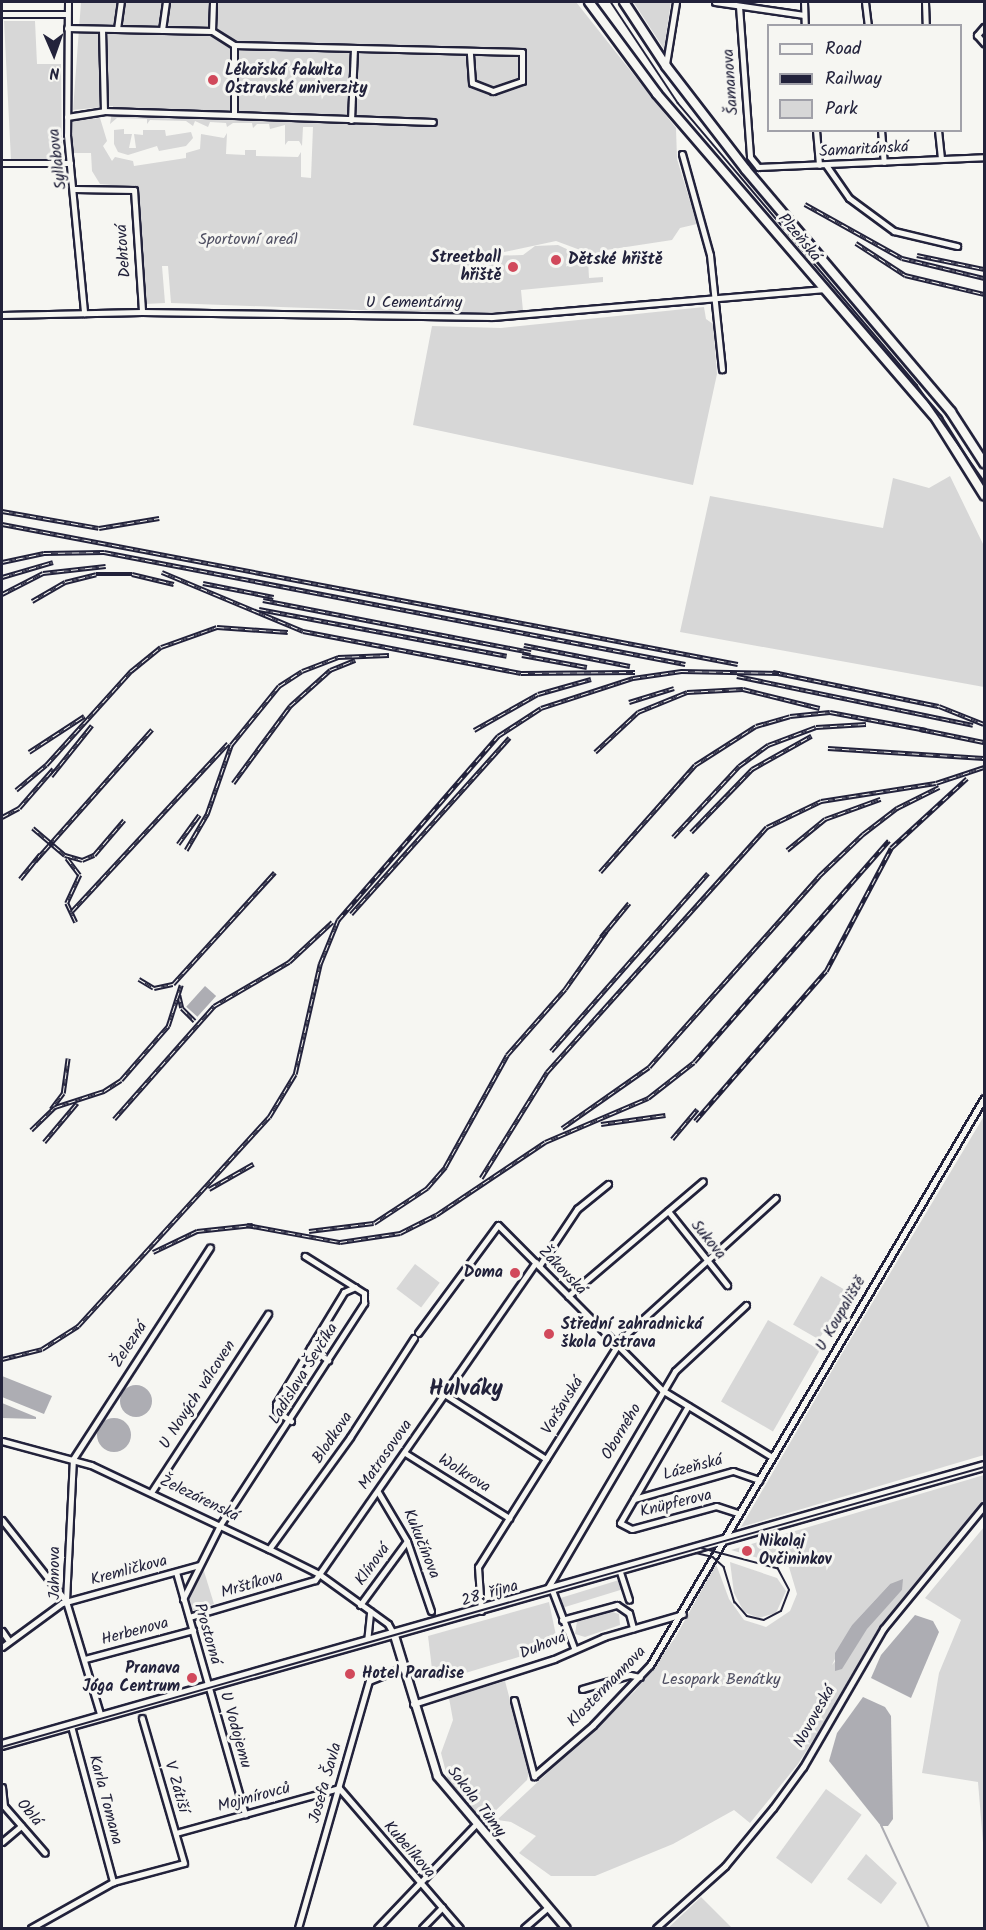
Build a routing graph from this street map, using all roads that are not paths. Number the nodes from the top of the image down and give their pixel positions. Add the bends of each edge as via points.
1 (68, 2) edge
2 (121, 2) edge
3 (166, 2) edge
4 (213, 2) edge
5 (589, 2) edge
6 (624, 2) edge
7 (676, 2) edge
8 (715, 2) edge
9 (804, 2) edge
10 (865, 2) edge
11 (925, 2) edge
12 (739, 6) junction
13 (2, 14) edge
14 (66, 14) junction
15 (804, 15) junction
16 (805, 24) edge
17 (868, 24) edge
18 (926, 24) edge
19 (984, 27) edge
20 (66, 28) junction
21 (102, 29) junction
22 (117, 29) junction
23 (162, 30) junction
24 (212, 31) junction
25 (984, 43) edge
26 (234, 45) junction
27 (354, 48) junction
28 (470, 51) junction
29 (666, 66) junction
30 (104, 111) junction
31 (234, 115) junction
32 (67, 117) junction
33 (351, 120) junction
34 (433, 122) dead end
35 (816, 132) edge
36 (881, 132) edge
37 (938, 132) edge
38 (682, 154) dead end
39 (750, 157) joint
40 (984, 157) edge
41 (941, 159) junction
42 (884, 162) junction
43 (2, 163) edge
44 (70, 163) junction
45 (819, 165) junction
46 (826, 165) junction
47 (75, 189) junction
48 (957, 246) dead end
49 (825, 290) junction
50 (717, 296) junction
51 (142, 312) junction
52 (84, 313) junction
53 (2, 315) edge
54 (722, 369) dead end
55 (984, 463) edge
56 (984, 495) edge
57 (984, 1098) edge
58 (704, 1181) dead end
59 (608, 1184) dead end
60 (777, 1198) dead end
61 (668, 1211) junction
62 (498, 1225) joint
63 (210, 1247) dead end
64 (305, 1256) dead end
65 (708, 1261) junction
66 (537, 1264) junction
67 (728, 1285) dead end
68 (355, 1287) junction
69 (568, 1296) junction
70 (746, 1305) dead end
71 (268, 1314) dead end
72 (616, 1347) junction
73 (310, 1348) junction
74 (328, 1360) junction
75 (662, 1390) junction
76 (444, 1394) junction
77 (688, 1406) junction
78 (291, 1421) junction
79 (2, 1441) edge
80 (405, 1454) junction
81 (772, 1457) junction
82 (73, 1459) junction
83 (546, 1459) junction
84 (984, 1466) edge
85 (759, 1480) junction
86 (152, 1491) junction
87 (378, 1492) junction
88 (634, 1499) junction
89 (984, 1506) edge
90 (738, 1513) junction
91 (509, 1518) junction
92 (2, 1520) edge
93 (220, 1525) junction
94 (407, 1541) junction
95 (721, 1543) junction
96 (269, 1549) junction
97 (199, 1565) junction
98 (176, 1572) junction
99 (620, 1572) junction
100 (319, 1574) junction
101 (549, 1591) junction
102 (183, 1599) junction
103 (629, 1600) dead end
104 (66, 1601) junction
105 (360, 1605) junction
106 (370, 1611) junction
107 (431, 1611) dead end
108 (481, 1611) junction
109 (683, 1614) junction
110 (189, 1617) junction
111 (562, 1620) junction
112 (633, 1628) junction
113 (193, 1630) junction
114 (2, 1631) edge
115 (394, 1635) junction
116 (9, 1641) junction
117 (367, 1642) junction
118 (2, 1647) edge
119 (574, 1648) junction
120 (85, 1659) junction
121 (402, 1667) junction
122 (640, 1677) junction
123 (208, 1687) junction
124 (582, 1689) dead end
125 (514, 1700) dead end
126 (413, 1704) junction
127 (101, 1717) junction
128 (142, 1718) dead end
129 (71, 1726) junction
130 (2, 1745) edge
131 (2, 1787) edge
132 (339, 1788) junction
133 (245, 1814) junction
134 (21, 1826) junction
135 (474, 1826) junction
136 (176, 1833) junction
137 (2, 1842) edge
138 (45, 1853) dead end
139 (113, 1882) junction
140 (420, 1882) junction
141 (442, 1907) junction
142 (548, 1908) junction
143 (35, 1928) edge
144 (298, 1929) edge
145 (377, 1929) edge
146 (422, 1929) edge
147 (460, 1929) edge
148 (524, 1929) edge
149 (566, 1929) edge
150 (656, 1929) edge

1 - 14 street, Syllabova
2 - 22 street
3 - 23 street
4 - 24 street
5 - 49 main road, Plzeňská via 657,94
6 - 29 main road, Plzeňská
7 - 29 street
8 - 12 street
9 - 15 street
10 - 17 street
11 - 18 street
12 - 15 street
12 - 39 street, Šamanova
13 - 14 street
14 - 20 street, Syllabova
15 - 16 street
19 - 25 street via 977,35
20 - 21 street
20 - 32 street, Syllabova
21 - 22 street
21 - 30 street
22 - 23 street
23 - 24 street
24 - 26 street
26 - 27 street
26 - 31 street
27 - 28 street
27 - 33 street
28 - 28 street via 522,52 522,81 493,91 471,83
29 - 55 main road, Plzeňská via 746,170 951,412
30 - 31 street
30 - 32 street
31 - 33 street
32 - 44 street, Syllabova
33 - 34 street
35 - 45 street
36 - 42 street
37 - 41 street
38 - 50 street
39 - 45 street, Samaritánská via 758,167 771,169
40 - 41 street, Samaritánská
41 - 42 street, Samaritánská
42 - 46 street, Samaritánská
43 - 44 street
44 - 47 street, Syllabova
45 - 46 street, Samaritánská
46 - 48 street via 849,198 894,231
47 - 51 street, Dehtová via 134,189
47 - 52 street, Syllabova
49 - 50 street, U Cementárny
49 - 56 main road, Plzeňská via 937,420
50 - 51 street, U Cementárny via 492,317
50 - 54 street
51 - 52 street, U Cementárny
52 - 53 street, U Cementárny
57 - 81 street, U Koupaliště
58 - 61 street
59 - 66 street, Matrosovova via 578,1209
60 - 65 street, Varšavská
61 - 65 street, Sukova
61 - 69 street
62 - 66 street, Žákovská
62 - 96 street, Blodkova
63 - 82 street, Železná
64 - 68 street
65 - 67 street, Sukova
65 - 72 street, Varšavská
66 - 69 street, Žákovská
66 - 76 street, Matrosovova
68 - 73 street via 344,1292
68 - 74 street, Ladislava Ševčíka via 364,1293 364,1303
69 - 72 street, Žákovská
70 - 75 street, Oborného via 675,1371
71 - 86 street, U Nových válcoven
72 - 75 street, Žákovská
72 - 83 street, Varšavská
73 - 74 street
73 - 78 street via 274,1408
74 - 78 street, Ladislava Ševčíka
75 - 77 street, Žákovská
75 - 101 street, Oborného
76 - 80 street, Matrosovova
76 - 83 street
77 - 81 street, Žákovská
77 - 88 street
78 - 93 street, Ladislava Ševčíka
79 - 82 street, Železárenská
80 - 87 street, Matrosovova
80 - 91 street, Wolkrova
81 - 85 street, U Koupaliště
82 - 86 street, Železárenská
82 - 104 street, Jahnova
83 - 91 street, Varšavská
84 - 95 main road, 28. října
85 - 88 street, Lázeňská via 734,1471
85 - 90 street, U Koupaliště
86 - 93 street, Železárenská
87 - 94 street, Kukučínova
87 - 100 street, Matrosovova
88 - 90 street, Knüpferova via 620,1523 632,1529 716,1506
89 - 150 street, Novoveská via 883,1629 803,1767 773,1808 725,1866
90 - 95 street, U Koupaliště
91 - 108 street, Varšavská via 478,1567
92 - 104 street
93 - 96 street, Železárenská
93 - 97 street, Prostorná
94 - 105 street, Klínová
94 - 107 street, Kukučínova
95 - 99 main road, 28. října
95 - 109 street, Klostermannova
96 - 100 street, Železárenská
97 - 98 street, Kremličkova
97 - 102 street, Prostorná
98 - 102 street
98 - 104 street, Kremličkova
99 - 101 main road, 28. října
99 - 103 street
100 - 105 street, Železárenská
100 - 110 street, Mrštíkova via 311,1583
101 - 108 main road, 28. října
101 - 111 street
102 - 110 street, Prostorná
104 - 116 street
104 - 120 street, Jahnova
105 - 106 street, Železárenská
106 - 115 street, Železárenská via 390,1625
106 - 117 street
108 - 115 main road, 28. října
109 - 112 street, Duhová
109 - 122 street, Klostermannova
110 - 113 street, Prostorná
111 - 112 street via 617,1605 629,1613
111 - 119 street
112 - 119 street, Duhová
113 - 120 street, Herbenova
113 - 123 street, Prostorná
114 - 116 street
115 - 117 main road, 28. října
115 - 121 street, Sokola Tůmy
116 - 118 street
117 - 123 main road, 28. října
119 - 126 street, Duhová via 554,1659
120 - 127 street, Jahnova
121 - 126 street, Sokola Tůmy
121 - 132 street, Josefa Šavla via 369,1681
122 - 124 street via 630,1675
122 - 125 street, Klostermannova via 534,1776
123 - 127 main road, 28. října
123 - 133 street, U Vodojemu
126 - 135 street, Sokola Tůmy via 437,1776
127 - 129 main road, 28. října
128 - 136 street, V Zátiší
129 - 130 main road, 28. října
129 - 139 street, Karla Tomana
131 - 134 street, Oblá via 4,1806
132 - 133 street, Mojmírovců
132 - 140 street, Kubelíkova
132 - 144 street, Josefa Šavla
133 - 136 street, Mojmírovců
134 - 137 street
134 - 138 street, Oblá
135 - 140 street
135 - 142 street, Sokola Tůmy
136 - 139 street, V Zátiší via 184,1863
139 - 143 street
140 - 141 street, Kubelíkova
140 - 145 street
141 - 146 street
141 - 147 street, Kubelíkova
142 - 148 street
142 - 149 street, Sokola Tůmy

